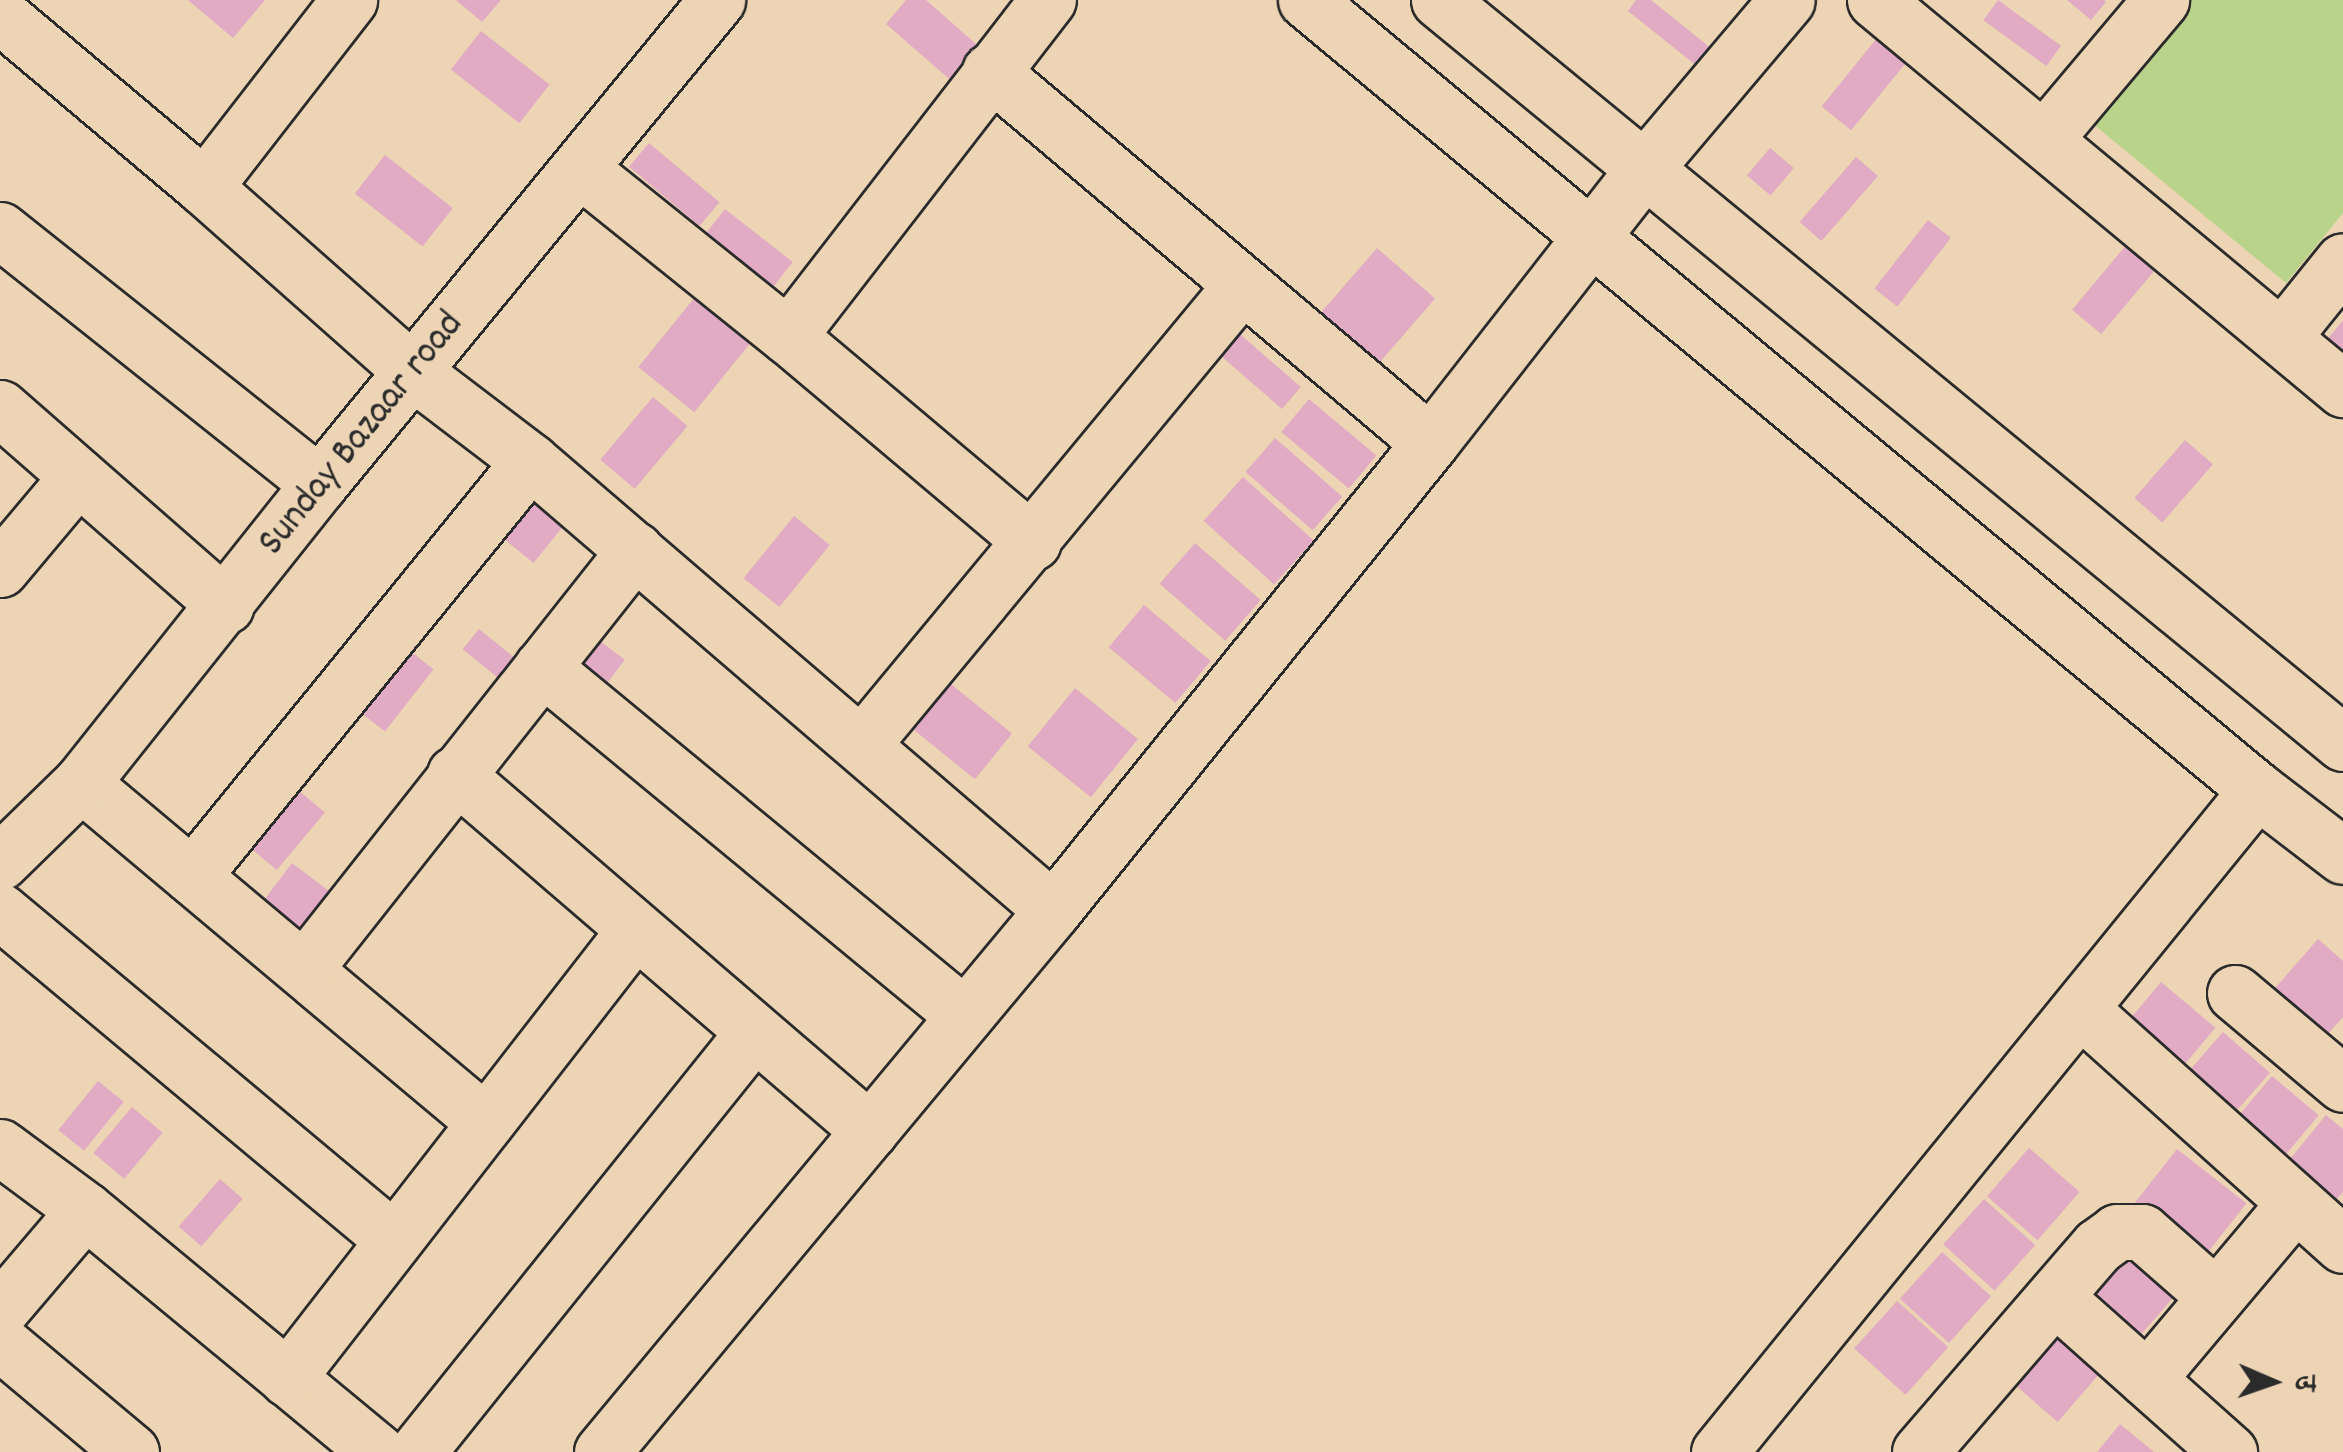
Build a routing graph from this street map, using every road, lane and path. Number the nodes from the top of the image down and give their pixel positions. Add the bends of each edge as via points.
1 (349, 0) edge
2 (717, 0) edge
3 (1048, 0) edge
4 (1306, 0) edge
5 (1787, 0) edge
6 (1874, 0) edge
7 (2161, 0) edge
8 (1450, 3) edge
9 (0, 15) edge
10 (990, 71) junction
11 (2044, 139) junction
12 (580, 169) junction
13 (1644, 169) junction
14 (204, 187) junction
15 (0, 230) edge
16 (1592, 235) junction
17 (2343, 261) edge
18 (1241, 286) junction
19 (788, 336) junction
20 (2282, 337) junction
21 (413, 372) junction
22 (2343, 389) edge
23 (0, 408) edge
24 (1430, 444) junction
25 (530, 461) junction
26 (78, 476) junction
27 (319, 484) junction
28 (1032, 542) junction
29 (636, 550) junction
30 (0, 569) edge
31 (226, 606) junction
32 (542, 667) junction
33 (2343, 743) edge
34 (862, 744) junction
35 (454, 774) junction
36 (82, 783) junction
37 (2257, 790) junction
38 (2343, 856) edge
39 (0, 862) edge
40 (192, 876) junction
41 (1053, 910) junction
42 (0, 911) edge
43 (634, 930) junction
44 (304, 969) junction
45 (2236, 992) dead end
46 (2080, 1009) junction
47 (964, 1016) junction
48 (752, 1033) junction
49 (2343, 1084) edge
50 (485, 1122) junction
51 (870, 1130) junction
52 (0, 1147) edge
53 (2296, 1203) junction
54 (85, 1210) junction
55 (394, 1240) junction
56 (2343, 1245) edge
57 (2216, 1297) junction
58 (2056, 1298) junction
59 (0, 1310) edge
60 (0, 1342) edge
61 (286, 1378) junction
62 (2148, 1379) junction
63 (1735, 1447) edge
64 (131, 1452) edge
65 (378, 1452) edge
66 (417, 1452) edge
67 (602, 1452) edge
68 (1920, 1452) edge
69 (2229, 1452) edge

1 - 14 street
2 - 12 street, Sunday Bazaar road
3 - 10 street
4 - 16 street
5 - 13 street
6 - 11 street
7 - 11 street
8 - 13 street
9 - 14 street
10 - 18 street
10 - 19 street
11 - 20 street
12 - 19 street
12 - 21 street, Sunday Bazaar road
13 - 16 street
13 - 33 street
14 - 21 street
15 - 27 street
16 - 24 street
16 - 37 street
17 - 20 street
18 - 24 street
18 - 28 street
19 - 28 street
20 - 22 street
21 - 25 street
21 - 27 street, Sunday Bazaar road
23 - 26 street
24 - 41 street
25 - 29 street
25 - 40 street
26 - 30 street
26 - 31 street
27 - 31 street, Sunday Bazaar road
28 - 34 street
29 - 32 street
29 - 34 street
31 - 36 street, Sunday Bazaar road
32 - 35 street
32 - 47 street
34 - 41 street
35 - 43 street
35 - 44 street
36 - 39 street, Sunday Bazaar road
36 - 40 street
37 - 38 street
37 - 46 street
40 - 44 street
41 - 47 street
42 - 55 street
43 - 48 street
43 - 50 street
44 - 50 street
45 - 49 street
46 - 53 street
46 - 63 street
47 - 51 street
48 - 51 street
48 - 66 street
50 - 55 street
51 - 67 street
52 - 54 street
53 - 56 street
53 - 57 street
54 - 59 street
54 - 61 street
55 - 61 street
57 - 58 street via 2142,1232 2129,1231 2098,1246
57 - 62 street
58 - 62 street
58 - 68 street
60 - 64 street
61 - 65 street
62 - 69 street

